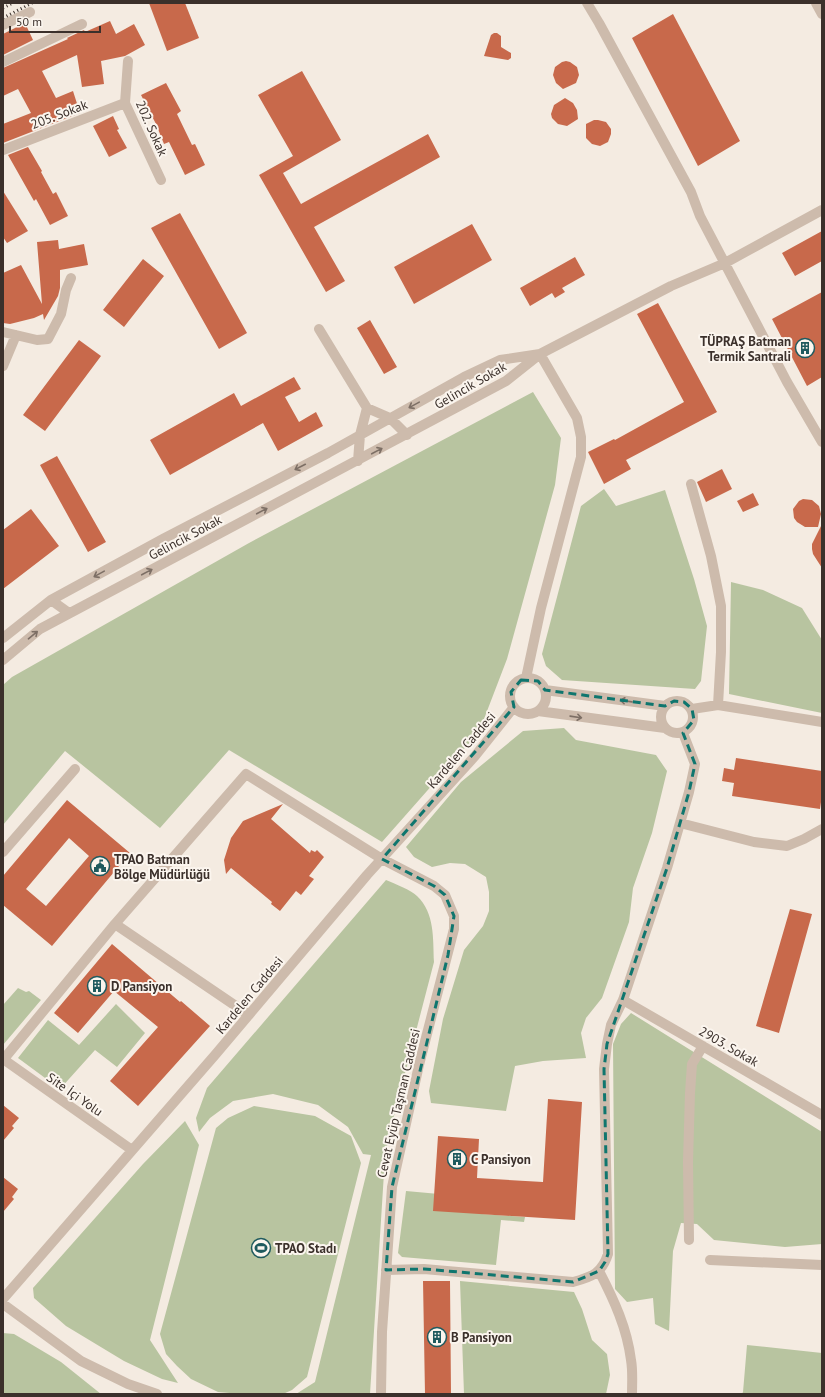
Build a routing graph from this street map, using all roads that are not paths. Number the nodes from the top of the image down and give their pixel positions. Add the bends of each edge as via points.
1 (587, 3) edge
2 (816, 3) edge
3 (30, 12) dead end
4 (822, 14) edge
5 (82, 24) dead end
6 (3, 25) edge
7 (128, 60) dead end
8 (3, 62) edge
9 (125, 103) junction
10 (3, 150) edge
11 (162, 180) dead end
12 (822, 210) edge
13 (725, 263) junction
14 (71, 278) dead end
15 (319, 329) dead end
16 (3, 332) edge
17 (16, 335) junction
18 (540, 354) junction
19 (3, 366) edge
20 (367, 408) junction
21 (390, 418) junction
22 (360, 435) junction
23 (407, 435) junction
24 (822, 442) edge
25 (358, 461) junction
26 (691, 484) dead end
27 (51, 600) junction
28 (69, 613) junction
29 (3, 638) edge
30 (3, 660) edge
31 (526, 678) junction
32 (545, 690) junction
33 (718, 705) junction
34 (665, 706) junction
35 (514, 707) junction
36 (692, 709) junction
37 (538, 711) junction
38 (822, 722) edge
39 (665, 728) junction
40 (683, 733) junction
41 (76, 769) dead end
42 (680, 822) junction
43 (822, 829) edge
44 (3, 852) edge
45 (382, 859) junction
46 (114, 924) junction
47 (623, 1000) junction
48 (249, 1015) junction
49 (703, 1046) junction
50 (3, 1060) edge
51 (822, 1115) edge
52 (132, 1150) junction
53 (689, 1240) dead end
54 (710, 1260) dead end
55 (822, 1265) edge
56 (386, 1270) junction
57 (599, 1271) junction
58 (3, 1299) edge
59 (3, 1304) edge
60 (132, 1390) edge
61 (153, 1394) edge
62 (381, 1394) edge
63 (632, 1394) edge

1 - 13 street via 687,186
2 - 4 street
3 - 6 street
5 - 8 street
7 - 9 street, 202. Sokak
9 - 10 street, 205. Sokak
9 - 11 street, 202. Sokak
12 - 13 street
13 - 18 street via 671,286
13 - 24 street via 787,382
14 - 17 street via 61,314 48,339 37,340
15 - 20 street
16 - 17 street
17 - 19 street
18 -> 21 street, Gelincik Sokak via 500,360
18 - 23 street, Gelincik Sokak via 506,381
18 - 31 street via 577,418 581,437 581,457 541,608
20 - 21 street
20 - 22 street
21 - 22 street, Gelincik Sokak
21 - 23 street
22 - 25 street
22 -> 27 street, Gelincik Sokak
25 -> 23 street, Gelincik Sokak
28 -> 25 street, Gelincik Sokak
26 - 33 street via 711,556 721,606
27 - 28 street
27 - 29 street, Gelincik Sokak
30 -> 28 street, Gelincik Sokak via 40,628
31 - 32 street via 538,681
31 - 35 street via 516,683 511,692 510,698
34 -> 32 street
32 - 37 street via 545,702
33 - 36 street
33 - 38 street
34 - 36 street via 679,701
34 - 39 street via 661,714
35 - 37 street via 528,714
35 - 45 street, Kardelen Caddesi via 475,756
36 - 40 street via 694,720
37 -> 39 street
39 - 40 street via 673,733
40 - 42 street via 695,764
41 - 44 street
42 - 43 street via 754,842 787,846
42 - 47 street
45 - 46 street, Cevat Eyüp Taşman Caddesi via 246,774
45 - 48 street, Kardelen Caddesi
45 - 56 street, Cevat Eyüp Taşman Caddesi via 434,886 445,895 454,916 454,929 419,1065 392,1187
46 - 48 street
46 - 50 street
47 - 49 street, 2903. Sokak
47 - 57 street via 611,1025 604,1069 608,1254
48 - 52 street, Kardelen Caddesi
49 - 51 street, 2903. Sokak
49 - 53 street via 692,1064 688,1162
50 - 52 street, Site İçi Yolu
52 - 58 street, Kardelen Caddesi
54 - 55 street
56 - 57 street via 424,1269 573,1282
56 - 62 street, Cevat Eyüp Taşman Caddesi
57 - 63 street via 624,1326 632,1361
59 - 60 street via 82,1361
60 - 61 street

